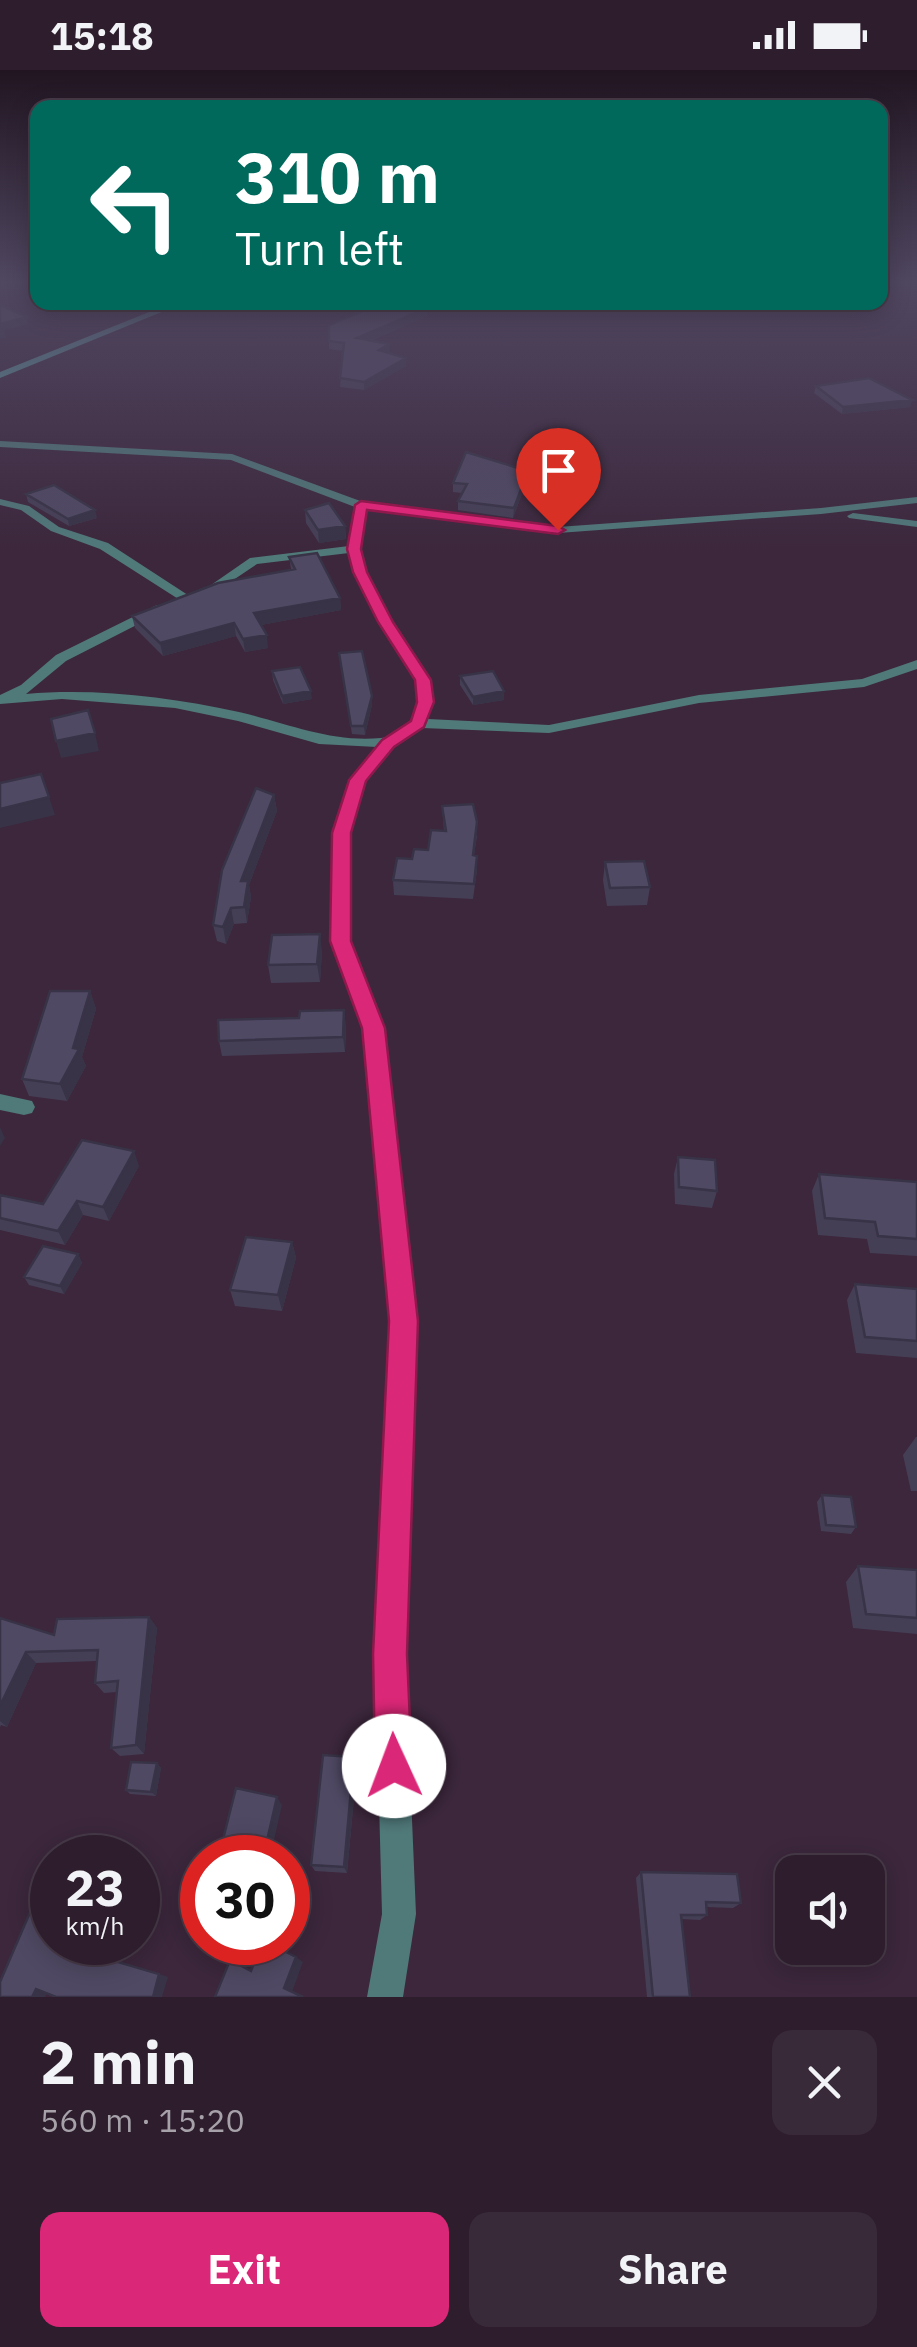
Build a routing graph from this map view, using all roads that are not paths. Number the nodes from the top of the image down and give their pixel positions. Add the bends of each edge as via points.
1 (0, 444) edge
2 (917, 500) edge
3 (0, 502) edge
4 (361, 505) junction
5 (821, 512) junction
6 (917, 524) edge
7 (354, 549) junction
8 (188, 599) junction
9 (917, 664) edge
10 (0, 700) edge
11 (418, 724) junction
12 (388, 743) junction
13 (0, 1102) edge
14 (24, 1106) dead end
15 (385, 1997) edge

1 - 4 street via 232,457
2 - 5 street
3 - 8 street via 104,546
4 - 5 street via 558,530
4 - 7 street
5 - 6 street
7 - 8 street via 254,561
7 - 11 street via 386,622 423,680 426,702
8 - 10 street via 96,638
9 - 11 street via 864,682 699,700 548,729
10 - 12 street via 62,695 174,704 319,739
11 - 12 street
12 - 15 street via 358,780 341,833 340,923 340,941 373,1028 404,1321 390,1654 399,1914
13 - 14 street

